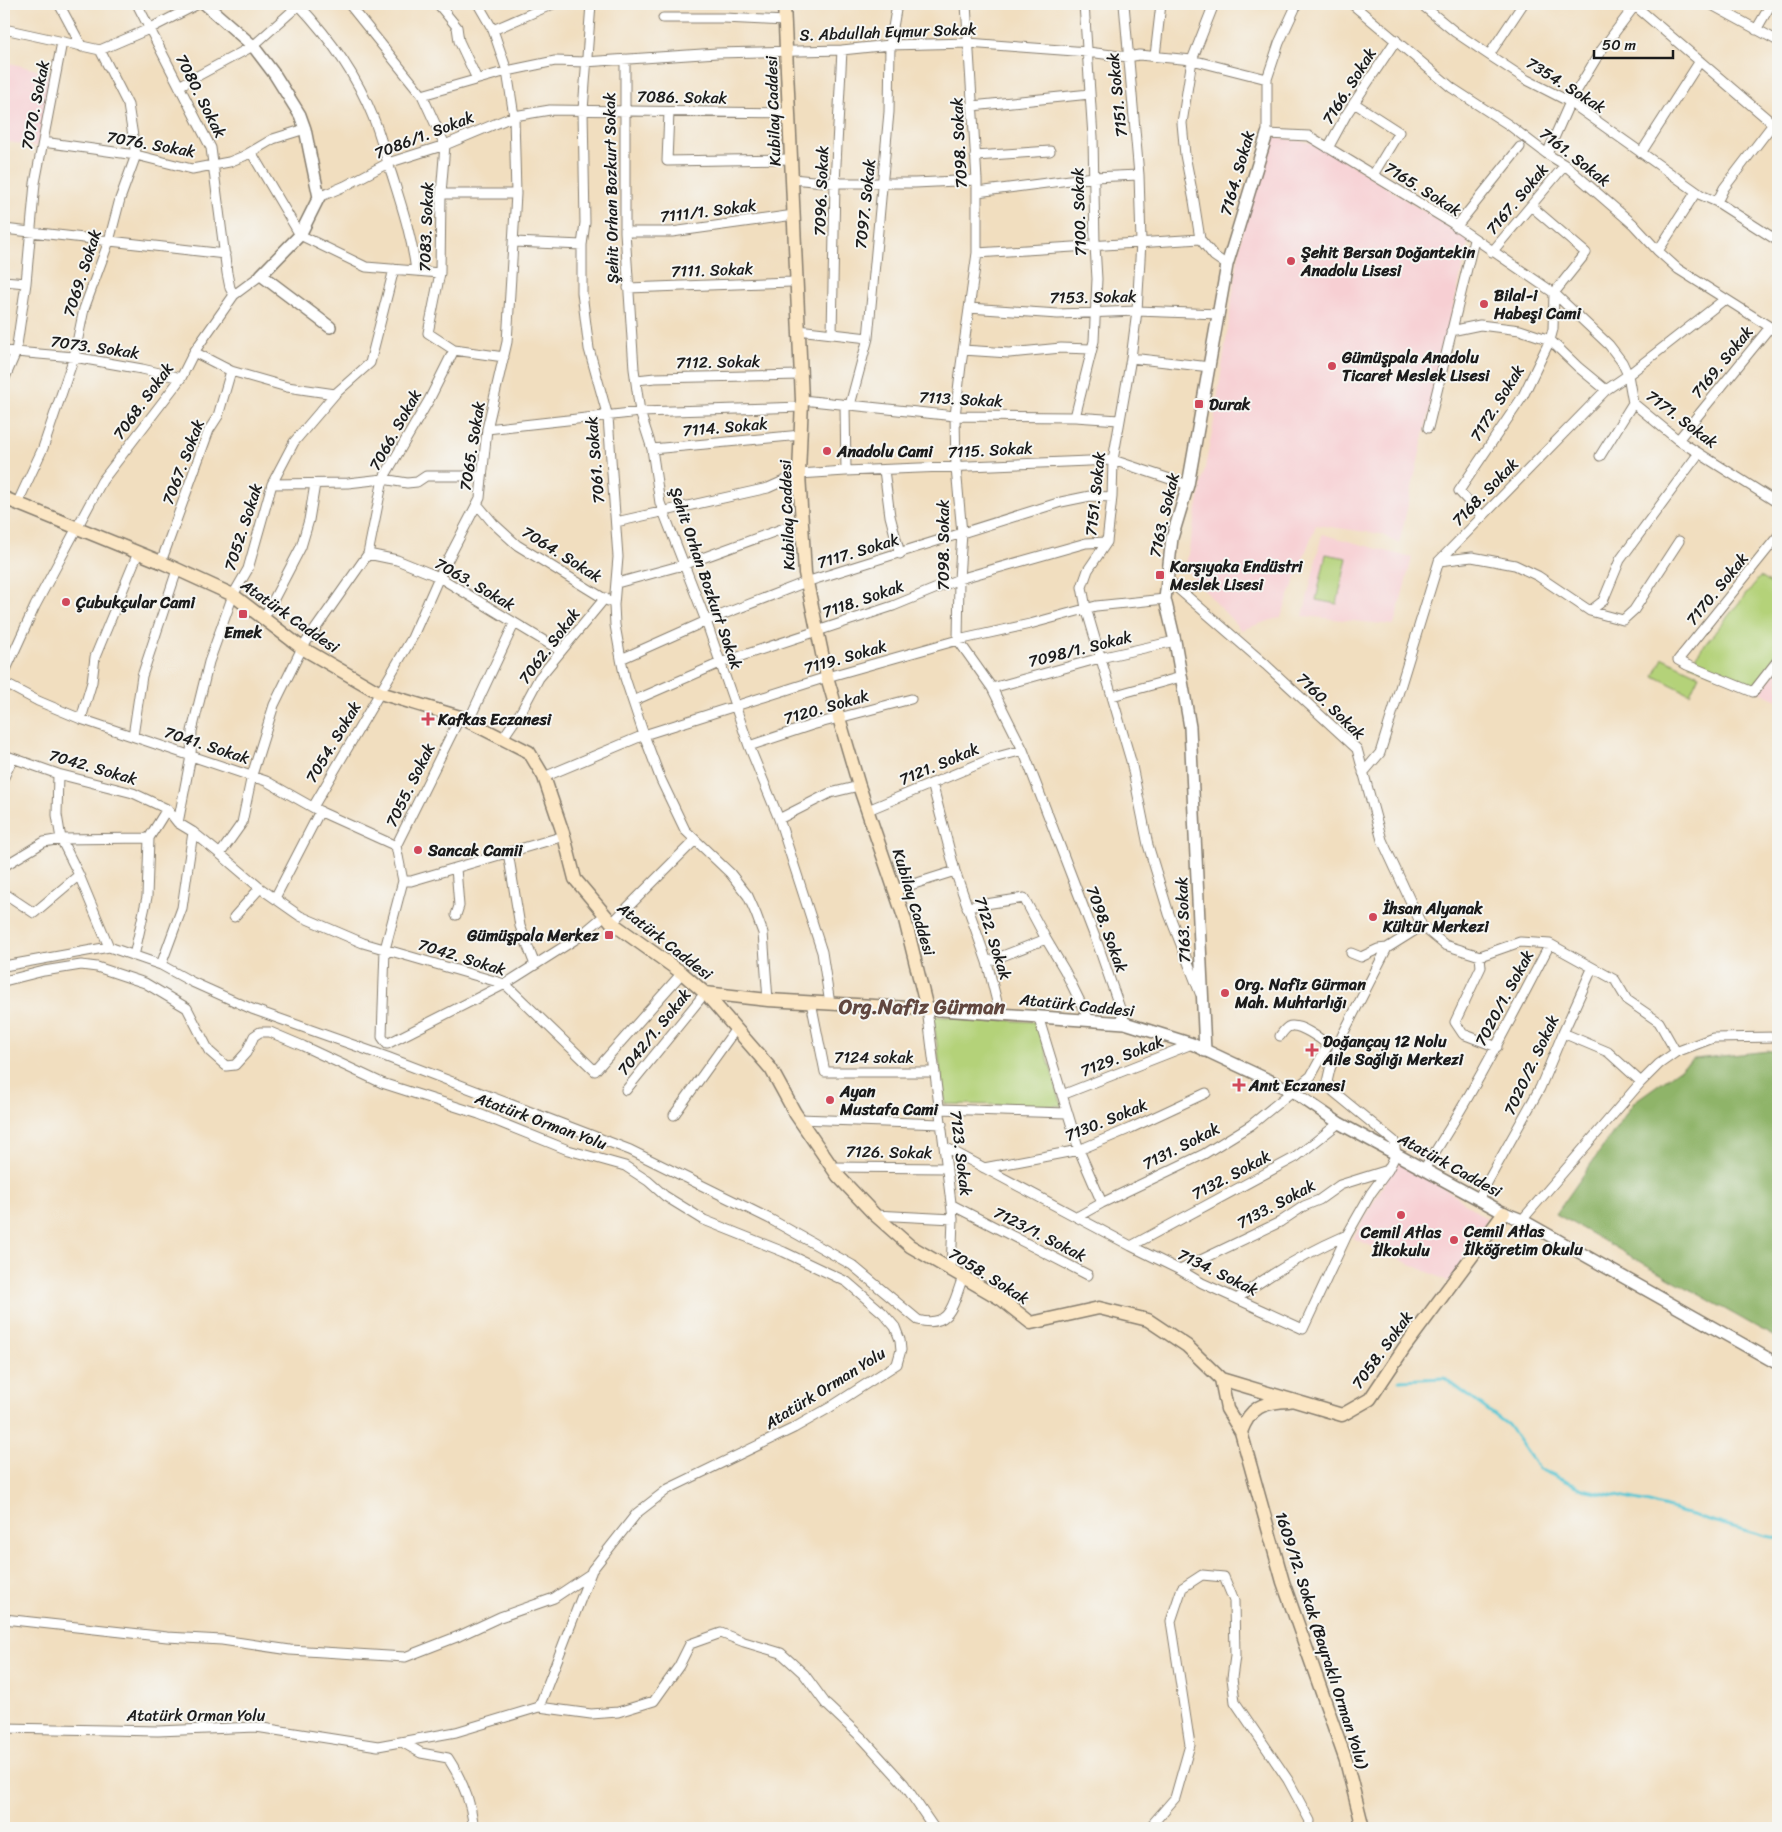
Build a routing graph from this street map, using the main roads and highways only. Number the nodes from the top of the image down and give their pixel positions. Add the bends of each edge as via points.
1 (784, 4) edge
2 (4, 498) edge
3 (705, 993) junction
4 (927, 1009) joint
5 (1504, 1213) road end
6 (1221, 1379) junction
7 (1266, 1391) junction
8 (1297, 1401) junction
9 (1228, 1409) junction
10 (1241, 1432) junction
11 (1363, 1828) edge

1 - 4 main road, Kubilay Caddesi via 802,404 799,474 806,582 827,677 859,786 905,920
2 - 3 main road, Atatürk Caddesi via 233,594 302,648 380,693 464,718 529,752 544,777 575,879 608,919
3 - 4 main road, Atatürk Caddesi
3 - 6 main road, 7058. Sokak via 771,1069 799,1119 838,1176 910,1246 1001,1299 1031,1322 1099,1308 1148,1320 1187,1346
5 - 8 main road, 7058. Sokak via 1370,1399 1342,1415
6 - 7 main road, 7058. Sokak
6 - 9 main road, 1609/12. Sokak (Bayraklı Orman Yolu)
7 - 8 main road, 7058. Sokak
7 - 9 main road via 1236,1393
8 - 10 main road via 1270,1402 1261,1406 1245,1420
9 - 10 main road, 1609/12. Sokak (Bayraklı Orman Yolu)
10 - 11 main road, 1609/12. Sokak (Bayraklı Orman Yolu) via 1283,1582 1346,1761

